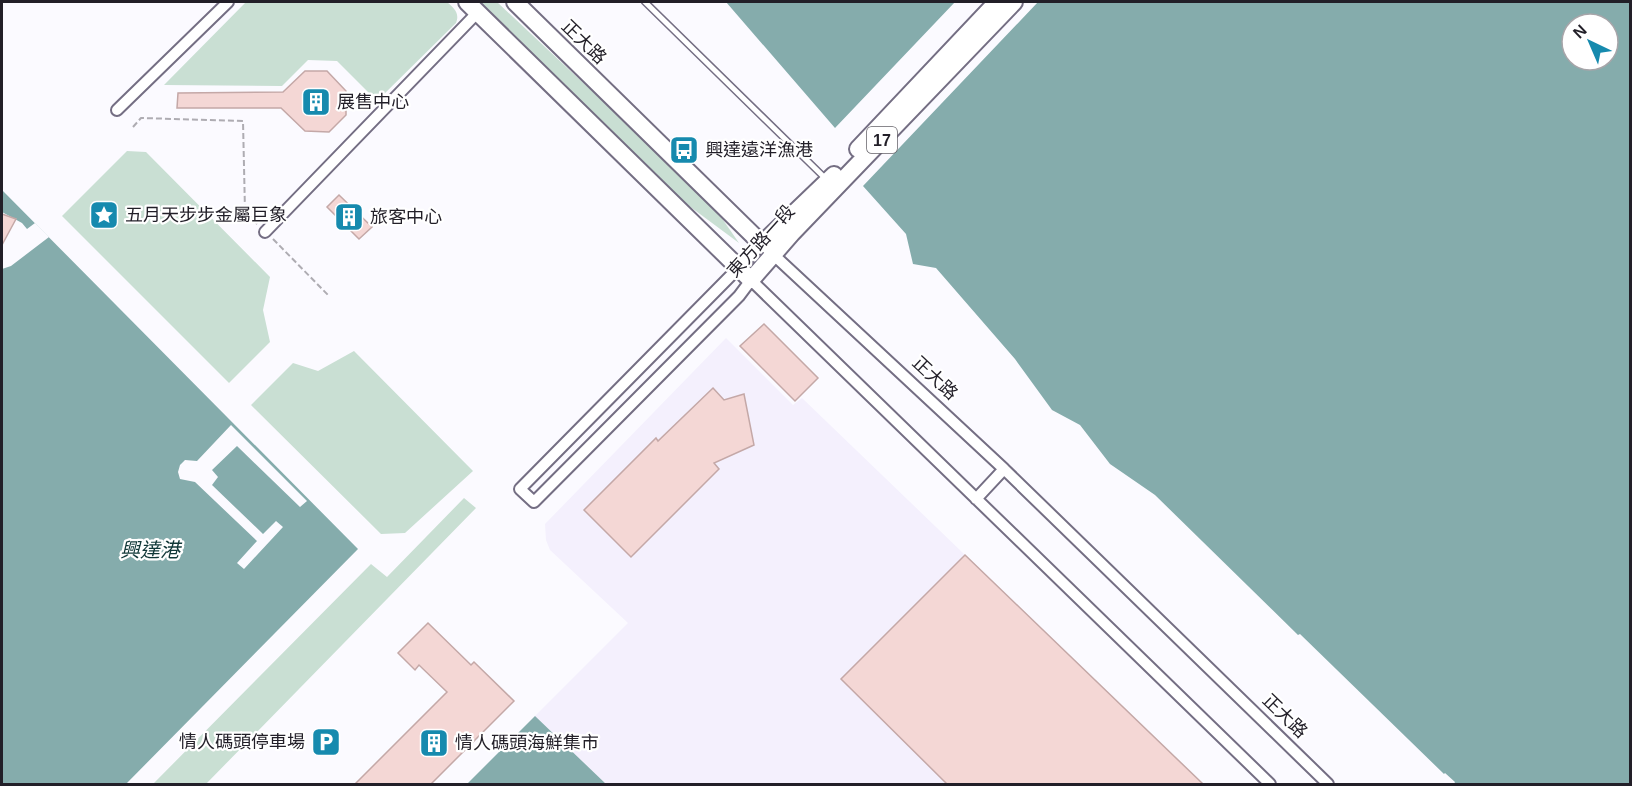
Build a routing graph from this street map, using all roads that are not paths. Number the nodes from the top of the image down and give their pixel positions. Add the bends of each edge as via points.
1 (228, 2) edge
2 (515, 2) edge
3 (645, 2) edge
4 (997, 2) edge
5 (1014, 2) edge
6 (472, 7) edge
7 (117, 110) dead end
8 (828, 181) junction
9 (266, 232) dead end
10 (768, 249) junction
11 (738, 267) junction
12 (751, 280) junction
13 (1004, 469) junction
14 (976, 499) junction
15 (1270, 784) edge
16 (1328, 784) edge

1 - 7 street
2 - 10 main road, 正大路
3 - 8 lane
4 - 8 main road, 東方路一段 / 17
5 - 10 main road, 東方路一段 / 17
6 - 9 street
6 - 11 main road
8 - 10 main road, 東方路一段 / 17
10 - 11 street, 東方路一段
10 - 12 main road, 東方路一段 / 17
10 - 13 street, 正大路
11 - 12 main road
11 - 12 street, 東方路一段 via 520,489 534,502
12 - 14 street
13 - 14 street
13 - 16 street, 正大路
14 - 15 street

